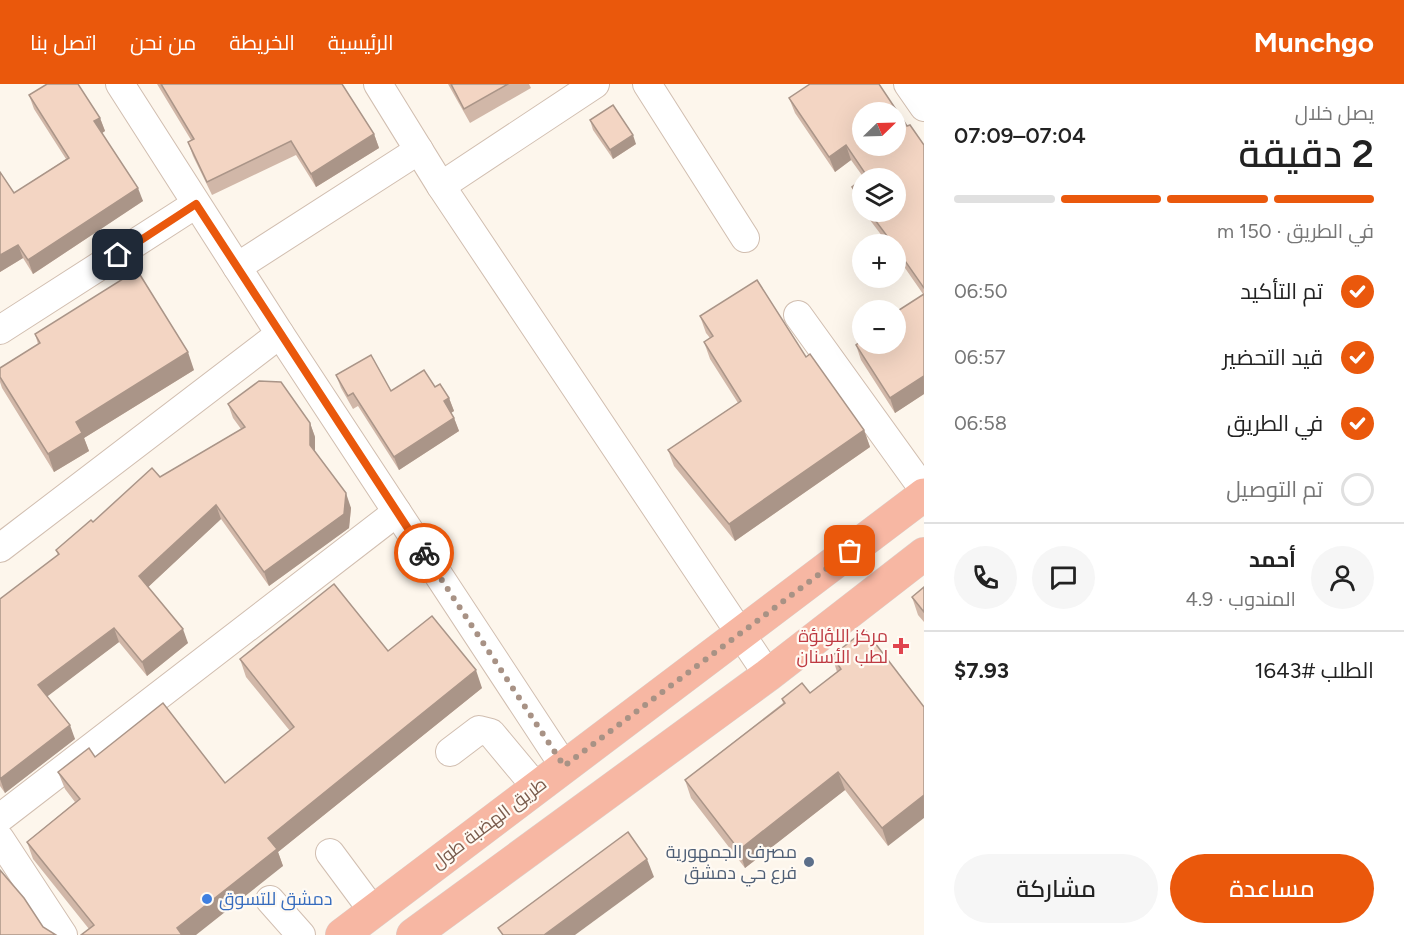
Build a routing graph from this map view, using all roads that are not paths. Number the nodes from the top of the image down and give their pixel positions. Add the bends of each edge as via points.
1 (120, 84) edge
2 (378, 84) edge
3 (595, 84) edge
4 (646, 84) edge
5 (908, 84) edge
6 (924, 107) edge
7 (419, 150) junction
8 (441, 186) junction
9 (196, 204) junction
10 (745, 238) dead end
11 (237, 267) junction
12 (798, 315) dead end
13 (0, 330) edge
14 (280, 334) junction
15 (924, 490) edge
16 (924, 495) edge
17 (397, 512) junction
18 (0, 548) edge
19 (924, 554) edge
20 (740, 634) junction
21 (768, 675) junction
22 (450, 752) dead end
23 (564, 766) junction
24 (536, 787) junction
25 (0, 818) edge
26 (0, 839) edge
27 (330, 853) dead end
28 (270, 900) dead end
29 (374, 911) junction
30 (424, 932) edge
31 (63, 935) edge
32 (301, 935) edge
33 (342, 935) edge

1 - 9 street
2 - 7 street
3 - 8 street
4 - 10 street
5 - 6 street
7 - 8 street
7 - 11 street
8 - 20 street
9 - 11 street
9 - 13 street
11 - 14 street
12 - 15 street
14 - 17 street
14 - 18 street
16 - 20 highway, طريق الهضبة طول
17 - 23 street
17 - 25 street
19 - 21 highway
20 - 21 street
20 - 23 highway, طريق الهضبة طول
21 - 30 highway
22 - 24 street via 478,730 491,733
23 - 24 highway, طريق الهضبة طول
24 - 29 highway, طريق الهضبة طول
26 - 31 street
27 - 29 street
28 - 32 street
29 - 33 highway, طريق الهضبة طول

